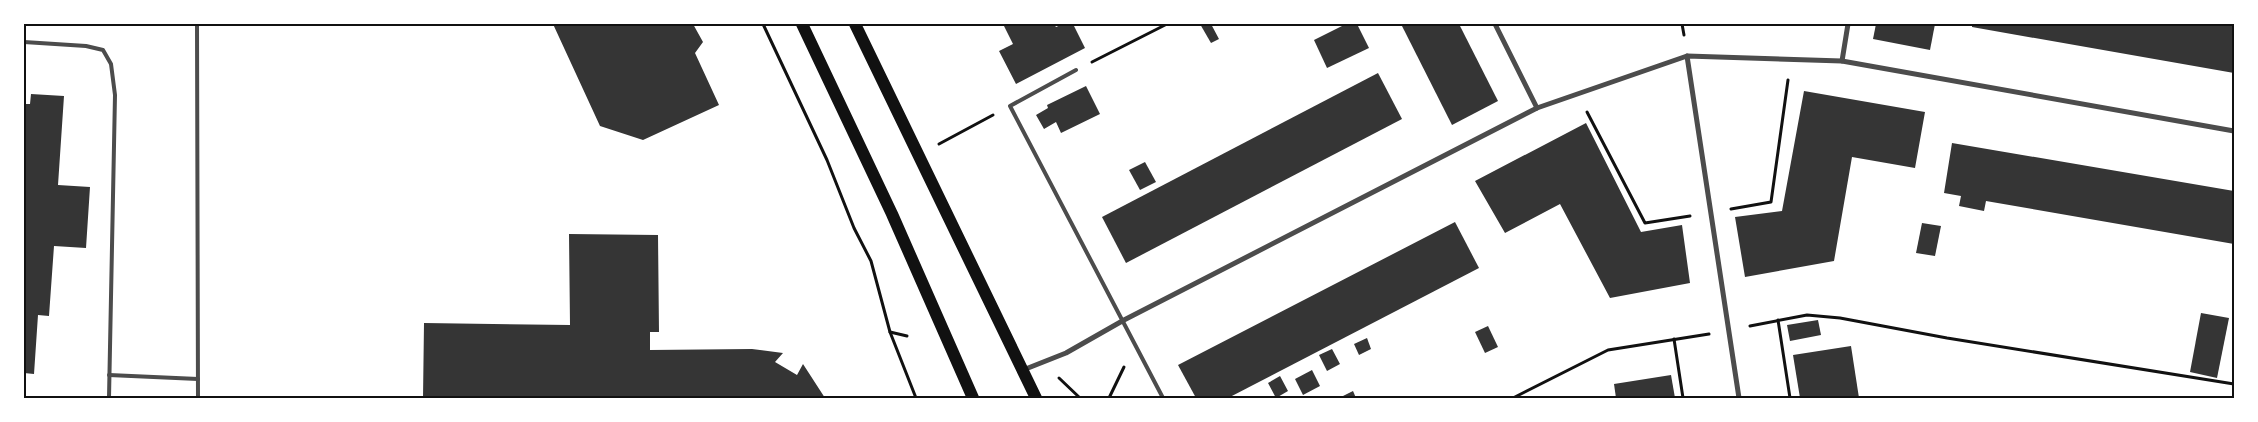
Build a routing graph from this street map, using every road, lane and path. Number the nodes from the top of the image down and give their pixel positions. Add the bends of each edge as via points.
1 (197, 24) edge
2 (763, 24) edge
3 (802, 24) edge
4 (855, 24) edge
5 (1167, 24) edge
6 (1495, 24) edge
7 (1848, 24) edge
8 (24, 42) edge
9 (1687, 56) junction
10 (1842, 61) junction
11 (1076, 70) joint
12 (1010, 106) junction
13 (1537, 108) junction
14 (2234, 131) edge
15 (938, 144) dead end
16 (1124, 320) junction
17 (1778, 320) junction
18 (1730, 330) junction
19 (890, 332) junction
20 (906, 336) dead end
21 (1674, 339) junction
22 (1135, 342) junction
23 (1022, 370) junction
24 (110, 375) junction
25 (198, 379) junction
26 (2234, 384) edge
27 (109, 398) edge
28 (198, 398) edge
29 (916, 398) edge
30 (973, 398) edge
31 (1036, 398) edge
32 (1110, 398) edge
33 (1163, 398) edge
34 (1512, 398) edge
35 (1683, 398) edge
36 (1739, 398) edge
37 (1790, 398) edge

1 - 25 lane
2 - 19 path via 871,261
3 - 30 main road via 892,214
4 - 23 main road
5 - 11 path
6 - 13 street
7 - 10 street
8 - 24 lane via 103,50 111,64 115,95
9 - 10 street
9 - 13 street
9 - 18 street
10 - 14 street
11 - 12 lane
12 - 15 path
12 - 16 lane
13 - 16 street
16 - 22 lane
16 - 23 street via 1066,353
17 - 18 path
17 - 26 path via 1806,315 1840,318
17 - 37 path
18 - 21 path
18 - 36 street
19 - 20 path
19 - 29 path
21 - 34 path via 1608,350
21 - 35 path
22 - 32 path
22 - 33 lane
23 - 31 main road
24 - 25 lane
24 - 27 lane
25 - 28 lane

